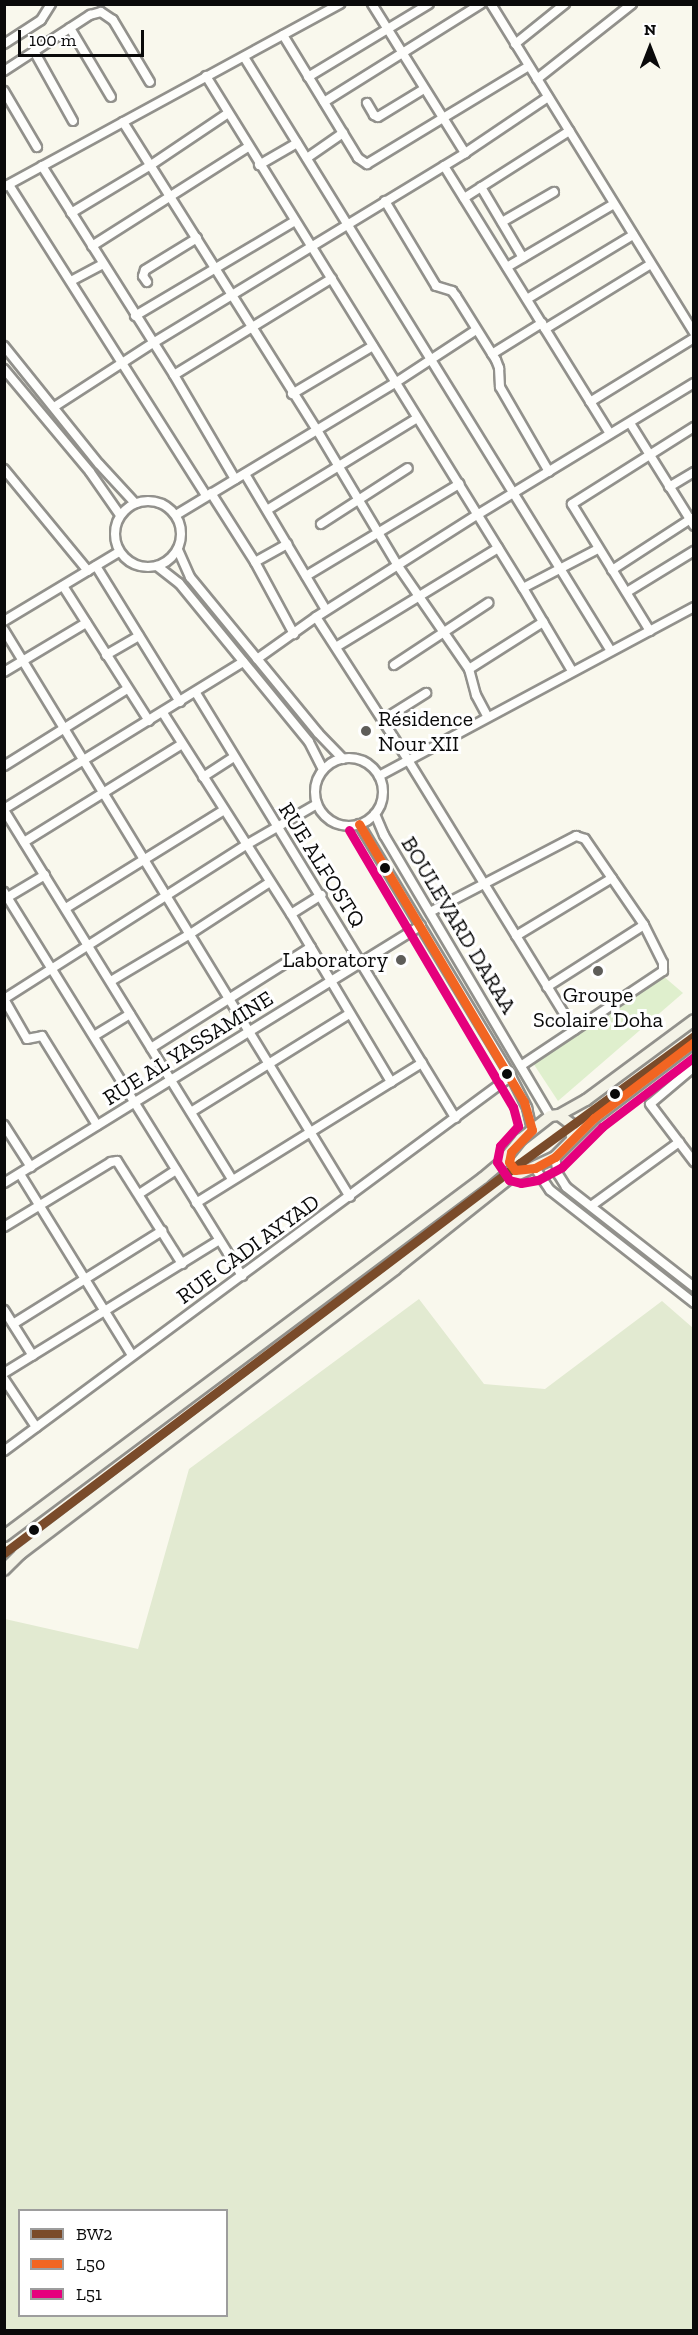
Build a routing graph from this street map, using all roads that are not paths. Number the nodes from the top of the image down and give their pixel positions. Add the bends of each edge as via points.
1 (51, 4) edge
2 (340, 4) edge
3 (372, 4) edge
4 (429, 4) edge
5 (481, 4) edge
6 (491, 4) edge
7 (565, 4) edge
8 (632, 4) edge
9 (70, 28) junction
10 (388, 30) junction
11 (283, 35) junction
12 (4, 44) edge
13 (515, 44) junction
14 (34, 51) junction
15 (403, 54) junction
16 (244, 57) junction
17 (529, 66) junction
18 (4, 71) edge
19 (206, 76) junction
20 (308, 76) junction
21 (537, 79) junction
22 (150, 82) dead end
23 (424, 89) junction
24 (4, 91) edge
25 (111, 96) dead end
26 (548, 97) junction
27 (324, 102) junction
28 (367, 103) dead end
29 (228, 114) junction
30 (443, 120) junction
31 (73, 121) dead end
32 (123, 122) junction
33 (569, 131) junction
34 (343, 133) junction
35 (297, 143) junction
36 (37, 147) dead end
37 (248, 147) junction
38 (465, 153) junction
39 (307, 158) junction
40 (151, 165) junction
41 (259, 165) junction
42 (42, 166) junction
43 (444, 166) junction
44 (6, 185) edge
45 (481, 187) junction
46 (554, 192) dead end
47 (171, 195) junction
48 (464, 198) junction
49 (385, 201) junction
50 (614, 204) junction
51 (71, 213) junction
52 (295, 221) junction
53 (501, 222) junction
54 (347, 224) junction
55 (633, 235) junction
56 (197, 238) junction
57 (311, 245) junction
58 (92, 246) junction
59 (523, 258) junction
60 (103, 264) junction
61 (651, 264) junction
62 (214, 267) junction
63 (507, 267) junction
64 (332, 278) junction
65 (71, 281) junction
66 (147, 282) dead end
67 (232, 294) junction
68 (527, 299) junction
69 (135, 316) junction
70 (252, 325) junction
71 (544, 326) junction
72 (476, 330) junction
73 (693, 333) edge
74 (693, 338) edge
75 (153, 343) junction
76 (4, 346) edge
77 (373, 346) junction
78 (492, 354) junction
79 (430, 360) junction
80 (122, 362) junction
81 (4, 369) edge
82 (174, 375) junction
83 (15, 381) junction
84 (395, 383) junction
85 (693, 383) edge
86 (4, 385) edge
87 (292, 394) junction
88 (590, 402) junction
89 (54, 407) junction
90 (417, 418) junction
91 (630, 423) junction
92 (693, 427) edge
93 (317, 430) junction
94 (610, 435) junction
95 (648, 454) junction
96 (339, 466) junction
97 (408, 468) dead end
98 (4, 469) edge
99 (549, 472) junction
100 (693, 472) edge
101 (245, 474) junction
102 (235, 479) junction
103 (459, 484) junction
104 (669, 487) junction
105 (514, 494) junction
106 (209, 495) junction
107 (359, 500) junction
108 (135, 503) junction
109 (267, 510) junction
110 (120, 514) junction
111 (477, 514) junction
112 (176, 515) junction
113 (692, 521) edge
114 (321, 524) dead end
115 (378, 533) junction
116 (286, 544) junction
117 (498, 548) junction
118 (598, 549) junction
119 (178, 550) junction
120 (693, 551) edge
121 (119, 552) junction
122 (255, 562) junction
123 (157, 566) junction
124 (398, 566) junction
125 (92, 568) junction
126 (561, 569) junction
127 (612, 570) junction
128 (306, 576) junction
129 (63, 586) junction
130 (523, 588) junction
131 (627, 592) junction
132 (418, 597) junction
133 (488, 603) dead end
134 (693, 607) edge
135 (326, 610) junction
136 (316, 617) junction
137 (4, 621) edge
138 (543, 622) junction
139 (86, 623) junction
140 (4, 630) edge
141 (650, 631) junction
142 (443, 632) junction
143 (294, 634) junction
144 (139, 636) junction
145 (336, 647) junction
146 (611, 651) junction
147 (106, 655) junction
148 (257, 659) junction
149 (24, 661) junction
150 (243, 662) junction
151 (394, 665) dead end
152 (469, 669) junction
153 (572, 671) junction
154 (4, 672) edge
155 (128, 689) junction
156 (196, 693) junction
157 (426, 693) dead end
158 (180, 702) junction
159 (163, 712) junction
160 (487, 716) junction
161 (383, 720) junction
162 (149, 721) junction
163 (63, 728) junction
164 (182, 744) junction
165 (234, 757) junction
166 (343, 759) junction
167 (83, 760) junction
168 (408, 760) junction
169 (4, 766) edge
170 (323, 770) junction
171 (203, 777) junction
172 (379, 777) junction
173 (104, 794) junction
174 (317, 804) junction
175 (4, 810) edge
176 (224, 810) junction
177 (375, 814) junction
178 (359, 824) junction
179 (278, 827) junction
180 (24, 842) junction
181 (246, 845) junction
182 (144, 860) junction
183 (45, 874) junction
184 (612, 878) junction
185 (270, 882) junction
186 (484, 884) junction
187 (6, 895) edge
188 (321, 895) junction
189 (167, 896) junction
190 (66, 908) junction
191 (430, 912) junction
192 (291, 914) junction
193 (421, 925) junction
194 (644, 925) junction
195 (190, 934) junction
196 (516, 936) junction
197 (89, 946) junction
198 (311, 947) junction
199 (361, 962) junction
200 (52, 969) junction
201 (111, 981) junction
202 (330, 981) junction
203 (547, 987) junction
204 (229, 998) junction
205 (4, 999) edge
206 (130, 1014) junction
207 (349, 1014) junction
208 (693, 1020) edge
209 (574, 1030) junction
210 (250, 1031) junction
211 (94, 1036) junction
212 (693, 1042) edge
213 (151, 1048) junction
214 (422, 1063) junction
215 (270, 1065) junction
216 (522, 1065) junction
217 (693, 1067) edge
218 (512, 1076) junction
219 (170, 1079) junction
220 (391, 1082) junction
221 (134, 1101) junction
222 (191, 1112) junction
223 (554, 1115) junction
224 (455, 1118) junction
225 (4, 1125) edge
226 (97, 1125) junction
227 (532, 1130) junction
228 (311, 1131) junction
229 (573, 1137) junction
230 (679, 1142) junction
231 (511, 1152) junction
232 (555, 1157) junction
233 (693, 1162) edge
234 (31, 1167) junction
235 (535, 1168) junction
236 (176, 1170) junction
237 (521, 1171) junction
238 (20, 1174) junction
239 (232, 1179) junction
240 (4, 1183) edge
241 (139, 1194) junction
242 (350, 1197) junction
243 (196, 1203) junction
244 (39, 1206) junction
245 (591, 1206) junction
246 (4, 1227) edge
247 (162, 1231) junction
248 (219, 1240) junction
249 (182, 1264) junction
250 (242, 1276) junction
251 (83, 1280) junction
252 (693, 1287) edge
253 (693, 1303) edge
254 (4, 1310) edge
255 (104, 1314) junction
256 (13, 1324) junction
257 (33, 1356) junction
258 (132, 1356) junction
259 (4, 1373) edge
260 (4, 1379) edge
261 (36, 1427) junction
262 (4, 1451) edge
263 (4, 1536) edge
264 (4, 1570) edge

1 - 12 street via 41,20
2 - 11 street
3 - 10 street
4 - 10 street
5 - 15 street
6 - 13 street
7 - 13 street
8 - 21 street
9 - 14 street
9 - 22 street via 93,13 108,14
9 - 25 street
10 - 15 street
10 - 20 street
11 - 16 street
11 - 20 street
13 - 17 street
14 - 18 street
14 - 31 street
15 - 23 street
15 - 27 street
16 - 19 street
16 - 35 street
17 - 21 street
17 - 30 street
19 - 29 street
19 - 32 street
20 - 27 street
21 - 26 street
23 - 28 street via 378,117
23 - 30 street
24 - 36 street
26 - 33 street
26 - 38 street
27 - 34 street
29 - 37 street
29 - 40 street
30 - 34 street via 370,164 361,162
30 - 38 street
32 - 40 street
32 - 42 street
33 - 45 street
33 - 50 street
34 - 39 street
35 - 39 street
35 - 41 street
37 - 41 street
37 - 47 street
38 - 43 street
39 - 54 street
40 - 47 street
40 - 51 street
41 - 52 street
42 - 44 street
42 - 51 street
43 - 48 street
43 - 49 street
44 - 65 street
45 - 48 street
45 - 53 street
46 - 53 street
47 - 56 street
47 - 58 street
48 - 63 street
49 - 54 street
49 - 72 street via 436,286 452,291
50 - 55 street
50 - 59 street
51 - 58 street
52 - 57 street
52 - 62 street
53 - 59 street
54 - 57 street
54 - 79 street
55 - 61 street
55 - 68 street
56 - 62 street
56 - 66 street via 146,270 143,276
57 - 64 street
57 - 67 street
58 - 60 street
59 - 63 street
60 - 65 street
60 - 69 street
61 - 71 street
61 - 73 street
62 - 67 street
62 - 69 street
63 - 68 street
64 - 70 street
64 - 77 street
65 - 80 street
67 - 70 street
67 - 75 street
68 - 71 street
69 - 75 street
70 - 82 street
70 - 87 street
71 - 78 street
71 - 88 street
72 - 78 street
72 - 79 street
74 - 88 street
75 - 80 street
75 - 82 street
76 - 89 street
77 - 84 street
77 - 87 street
78 - 99 street via 498,364 500,387
79 - 84 street
79 - 105 street
80 - 89 street
80 - 106 street
81 - 83 street
82 - 102 street
83 - 86 street
83 - 110 street
84 - 90 street
84 - 93 street
85 - 91 street
87 - 93 street
88 - 94 street
89 - 108 street
90 - 96 street
90 - 103 street
91 - 94 street
91 - 95 street
92 - 95 street
93 - 96 street
93 - 101 street
94 - 99 street
95 - 104 street
95 - 118 street via 573,502 572,507
96 - 107 street
96 - 109 street
97 - 107 street
98 - 125 street
99 - 105 street
100 - 104 street
101 - 102 street
101 - 109 street
102 - 106 street
103 - 111 street
103 - 115 street
104 - 113 street
105 - 111 street
105 - 126 street
106 - 112 street
106 - 122 street
107 - 114 street
107 - 115 street
108 - 110 street
108 - 112 street via 159,502
109 - 116 street
110 - 121 street via 114,529
111 - 117 street
111 - 124 street
112 - 119 street via 181,532
113 - 127 street
115 - 124 street
115 - 128 street
116 - 122 street
116 - 128 street
117 - 130 street
117 - 132 street
118 - 126 street
118 - 127 street
119 - 123 street via 170,560
119 - 148 street via 190,576
120 - 131 street
121 - 123 street via 136,565
121 - 125 street
122 - 143 street
123 - 150 street via 179,583
124 - 132 street
124 - 135 street
125 - 129 street
125 - 144 street
126 - 130 street
126 - 146 street
127 - 131 street
128 - 135 street
129 - 137 street
129 - 139 street
130 - 138 street
131 - 141 street
132 - 142 street
132 - 145 street
133 - 142 street
134 - 141 street
135 - 136 street
136 - 143 street
136 - 145 street
138 - 152 street
138 - 153 street
139 - 147 street
139 - 149 street
140 - 149 street
141 - 146 street
142 - 151 street
142 - 152 street
143 - 148 street
144 - 147 street
144 - 158 street
145 - 161 street
146 - 153 street
147 - 155 street
148 - 166 street
149 - 154 street
149 - 163 street
150 - 156 street
150 - 170 street via 309,742
152 - 160 street
153 - 160 street
155 - 162 street
155 - 163 street
156 - 158 street
156 - 165 street, RUE ALFOSTQ
157 - 161 street
158 - 159 street
159 - 162 street
159 - 164 street
160 - 168 street
161 - 168 street
162 - 167 street
163 - 167 street
163 - 169 street
164 - 171 street
164 - 173 street
165 - 171 street
165 - 179 street, RUE ALFOSTQ
166 - 170 street
166 - 172 street via 364,762
167 - 173 street
167 - 175 street
168 - 172 street
168 - 186 street
170 - 174 street via 315,786
171 - 176 street
172 - 177 street via 382,796
173 - 180 street
173 - 182 street
174 - 178 street via 335,823
174 - 179 street
175 - 180 street
176 - 181 street
176 - 182 street
177 - 178 street
177 - 191 street, BOULEVARD DARAA
178 - 193 street, BOULEVARD DARAA
179 - 181 street
179 - 188 street, RUE ALFOSTQ
180 - 183 street
181 - 185 street
181 - 189 street
182 - 189 street
182 - 190 street
183 - 187 street
183 - 190 street
184 - 186 street via 585,839 576,836
184 - 194 street
184 - 196 street
185 - 192 street
185 - 195 street
186 - 191 street
186 - 196 street
187 - 200 street
188 - 192 street
188 - 199 street, RUE ALFOSTQ
189 - 195 street
189 - 197 street
190 - 197 street
191 - 216 street, BOULEVARD DARAA
192 - 198 street
193 - 199 street, RUE AL YASSAMINE
193 - 218 street, BOULEVARD DARAA
194 - 203 street
194 - 209 street via 663,963 663,971
195 - 201 street
195 - 204 street
196 - 203 street
197 - 200 street
197 - 201 street
198 - 202 street
198 - 204 street
199 - 202 street, RUE AL YASSAMINE
199 - 214 street, RUE ALFOSTQ
200 - 205 street
200 - 211 street
201 - 206 street
202 - 207 street
202 - 210 street, RUE AL YASSAMINE
203 - 209 street
204 - 210 street
204 - 213 street
205 - 226 street via 27,1039 42,1036
206 - 211 street
206 - 213 street
207 - 215 street
207 - 220 street
208 - 223 main road via 586,1100
209 - 216 street
210 - 215 street
210 - 219 street, RUE AL YASSAMINE
211 - 221 street
212 - 229 main road
213 - 219 street
214 - 220 street
214 - 224 street, RUE ALFOSTQ
215 - 222 street
215 - 228 street
216 - 223 street, BOULEVARD DARAA
217 - 230 street via 650,1104
218 - 224 street, RUE CADI AYYAD
218 - 227 street, BOULEVARD DARAA
219 - 221 street, RUE AL YASSAMINE
219 - 222 street
220 - 228 street
221 - 226 street, RUE AL YASSAMINE
221 - 236 street
222 - 239 street
223 - 227 main road
223 - 229 main road via 569,1122
224 - 242 street, RUE CADI AYYAD
225 - 234 street
226 - 234 street, RUE AL YASSAMINE
227 - 231 main road
228 - 239 street
228 - 242 street
229 - 232 main road
230 - 233 street
230 - 245 street
231 - 237 main road via 510,1165
231 - 263 main road via 483,1178
232 - 235 main road
232 - 245 street via 560,1179
234 - 238 street, RUE AL YASSAMINE
235 - 237 main road
235 - 253 street via 550,1190
236 - 241 street
236 - 243 street
237 - 264 main road
238 - 240 street, RUE AL YASSAMINE
238 - 244 street
239 - 243 street
241 - 244 street via 120,1162 114,1160
241 - 247 street
242 - 250 street, RUE CADI AYYAD
243 - 248 street
244 - 246 street
244 - 251 street
245 - 252 street
247 - 249 street
247 - 251 street
248 - 249 street
248 - 250 street
249 - 255 street
250 - 258 street, RUE CADI AYYAD
251 - 255 street
251 - 256 street
254 - 256 street
255 - 257 street
255 - 258 street
256 - 257 street
257 - 259 street
258 - 261 street, RUE CADI AYYAD
260 - 261 street
261 - 262 street, RUE CADI AYYAD

